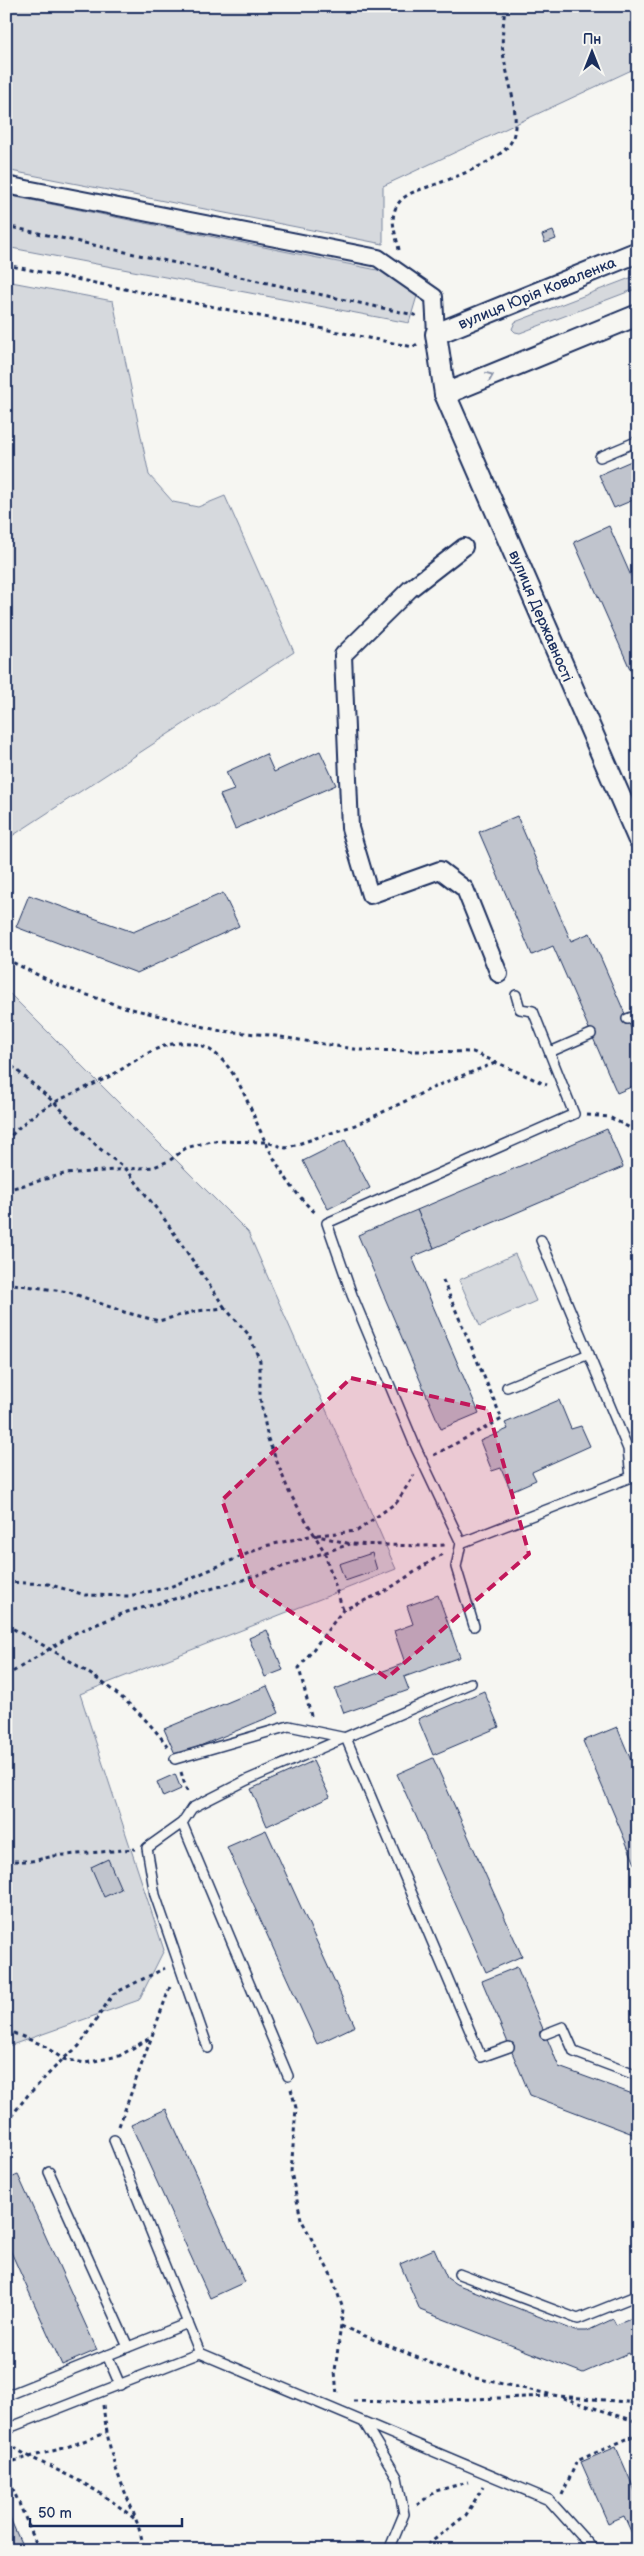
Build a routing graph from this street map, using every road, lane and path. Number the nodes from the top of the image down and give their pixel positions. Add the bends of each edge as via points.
1 (505, 6) edge
2 (6, 185) edge
3 (6, 226) edge
4 (638, 252) edge
5 (6, 265) edge
6 (405, 275) junction
7 (638, 315) edge
8 (436, 328) junction
9 (445, 394) junction
10 (638, 441) edge
11 (600, 457) dead end
12 (464, 547) dead end
13 (636, 828) edge
14 (6, 960) edge
15 (499, 974) dead end
16 (516, 995) dead end
17 (638, 1015) edge
18 (627, 1019) dead end
19 (591, 1034) dead end
20 (550, 1052) junction
21 (6, 1061) edge
22 (499, 1062) junction
23 (566, 1094) junction
24 (55, 1103) junction
25 (574, 1114) junction
26 (638, 1132) edge
27 (6, 1141) edge
28 (266, 1142) junction
29 (127, 1170) junction
30 (6, 1190) edge
31 (327, 1223) junction
32 (541, 1240) dead end
33 (442, 1278) dead end
34 (6, 1283) edge
35 (225, 1308) junction
36 (589, 1354) junction
37 (507, 1387) dead end
38 (423, 1460) junction
39 (635, 1478) edge
40 (314, 1535) junction
41 (351, 1544) junction
42 (461, 1544) junction
43 (324, 1551) junction
44 (6, 1582) edge
45 (342, 1610) junction
46 (6, 1625) edge
47 (474, 1626) dead end
48 (50, 1648) junction
49 (6, 1676) edge
50 (471, 1683) dead end
51 (312, 1721) dead end
52 (346, 1738) junction
53 (175, 1759) junction
54 (192, 1808) junction
55 (182, 1823) junction
56 (147, 1848) junction
57 (6, 1861) edge
58 (179, 1963) junction
59 (6, 2030) edge
60 (545, 2034) dead end
61 (151, 2038) junction
62 (509, 2047) dead end
63 (208, 2048) dead end
64 (63, 2059) junction
65 (288, 2076) joint
66 (638, 2076) edge
67 (6, 2123) edge
68 (114, 2140) joint
69 (49, 2172) dead end
70 (459, 2274) dead end
71 (638, 2295) edge
72 (188, 2323) junction
73 (341, 2326) junction
74 (128, 2347) junction
75 (200, 2353) junction
76 (107, 2355) junction
77 (120, 2385) junction
78 (101, 2392) junction
79 (6, 2396) edge
80 (558, 2396) junction
81 (338, 2401) junction
82 (638, 2403) edge
83 (337, 2412) junction
84 (638, 2422) edge
85 (365, 2424) junction
86 (6, 2429) edge
87 (106, 2432) junction
88 (638, 2434) edge
89 (6, 2442) edge
90 (28, 2457) junction
91 (6, 2463) edge
92 (6, 2473) edge
93 (490, 2476) junction
94 (556, 2508) junction
95 (404, 2514) junction
96 (137, 2521) junction
97 (39, 2550) edge
98 (144, 2550) edge
99 (389, 2550) edge
100 (421, 2550) edge
101 (594, 2550) edge

1 - 6 path via 502,50 515,127 511,142 502,153 402,199 394,212 393,224
2 - 6 street via 378,258
3 - 8 path via 404,312
4 - 8 street, вулиця Юрія Коваленка
5 - 8 path via 412,347
6 - 8 street via 434,297
9 -> 7 street
8 - 9 street, вулиця Державності
9 - 13 street, вулиця Державності
10 - 11 lane
12 - 15 street via 410,589 343,656 350,828 370,895 440,870 466,889
14 - 22 path via 58,986 120,1006 221,1031 269,1035 360,1050 473,1052
16 - 20 lane via 520,1008 534,1011
17 - 18 lane
19 - 20 lane
20 - 23 lane
21 - 24 path
22 - 23 path
22 - 28 path via 443,1083 358,1124 318,1139 286,1148
23 - 25 lane
24 - 27 path via 25,1122
24 - 28 path via 146,1054 178,1043 200,1044 230,1069
24 - 29 path via 99,1148
25 - 26 path via 609,1117
25 - 31 lane
28 - 29 path via 211,1141 186,1148 154,1167
28 - 31 path via 307,1206
29 - 30 path via 64,1174
29 - 35 path
31 - 38 lane via 352,1295
32 - 36 lane
33 - 38 path via 502,1419
34 - 35 path via 69,1292 159,1321 196,1311
35 - 40 path via 249,1335 260,1361 260,1398 268,1439 289,1492
36 - 37 lane
36 - 39 lane via 628,1449
38 - 40 path via 397,1502 357,1531
38 - 42 lane
39 - 42 lane
40 - 41 path
40 - 43 path
40 - 44 path via 265,1546 170,1587 129,1596 85,1595 48,1584
41 - 42 path
41 - 43 path
42 - 45 path via 384,1592
42 - 47 lane via 456,1567
43 - 45 path
43 - 48 path via 242,1580 127,1612 75,1633
45 - 51 path via 299,1668
46 - 48 path
48 - 49 path
48 - 53 path via 93,1675 152,1725
50 - 52 lane
52 - 53 lane via 289,1726
52 - 54 lane via 247,1780
52 - 62 lane via 480,2057
53 - 54 path
54 - 55 lane
55 - 56 lane
55 - 65 lane
56 - 57 path
56 - 58 lane via 155,1895
58 - 61 path
58 - 63 lane
58 - 64 path via 113,1994 79,2046
59 - 64 path via 43,2045
60 - 66 lane via 563,2027 574,2052
61 - 64 path via 119,2056 85,2063
61 - 68 path
64 - 67 path
65 - 73 path via 296,2108 291,2172 301,2219 332,2277 343,2309
68 - 72 lane
69 - 74 lane
70 - 71 lane via 578,2319
72 - 74 lane
72 - 75 lane
73 - 80 path via 457,2374
73 - 81 path via 335,2370
74 - 76 lane
75 - 77 lane
75 - 83 lane
76 - 77 lane
76 - 79 lane
77 - 78 lane
78 - 86 lane
78 - 87 path
80 - 81 path
80 - 82 path
80 - 84 path
81 - 83 path
83 - 85 lane
85 - 93 lane
85 - 95 lane via 398,2477
87 - 90 path
87 - 96 path via 118,2475
88 - 94 path via 577,2461
89 - 90 path
90 - 91 path
90 - 96 path via 109,2498
92 - 97 path
93 - 94 lane via 550,2500
93 - 95 path via 436,2491
93 - 100 path via 466,2515
94 - 101 lane
95 - 99 lane
96 - 98 path

